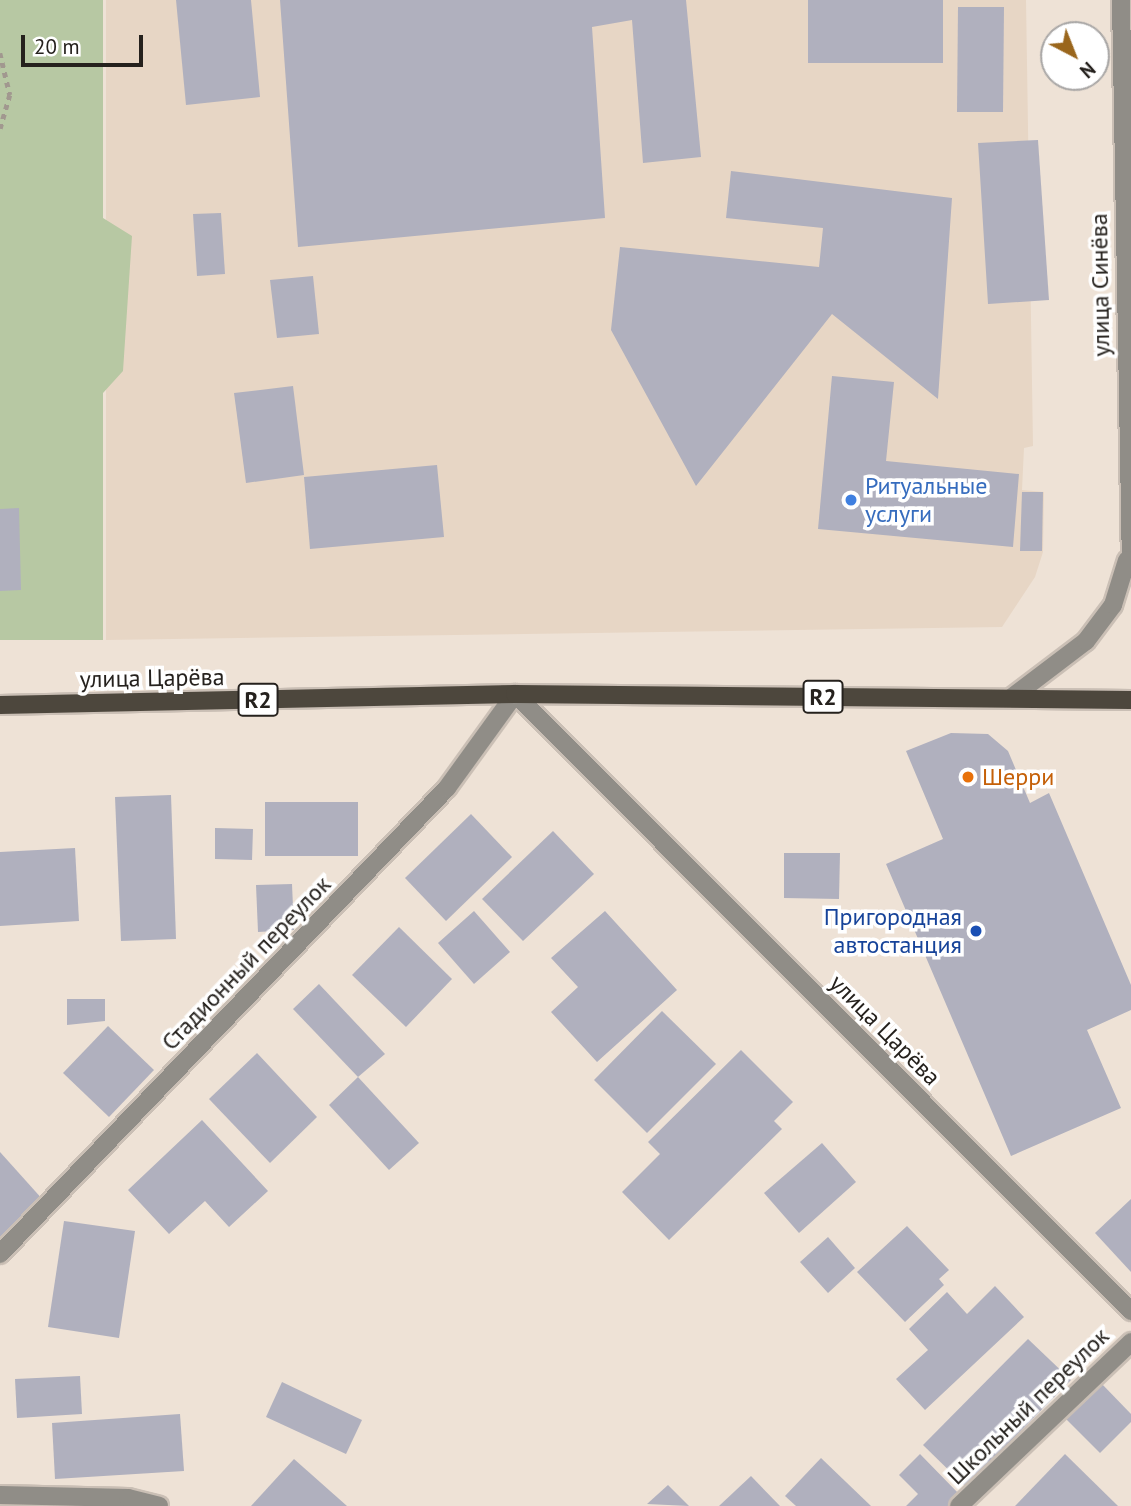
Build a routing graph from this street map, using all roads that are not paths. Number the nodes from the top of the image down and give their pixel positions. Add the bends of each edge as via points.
1 (1121, 0) edge
2 (1129, 564) edge
3 (515, 694) junction
4 (1011, 698) junction
5 (1131, 700) edge
6 (0, 705) edge
7 (0, 1254) edge
8 (1131, 1311) edge
9 (1131, 1342) edge
10 (0, 1495) edge
11 (159, 1506) edge
12 (959, 1506) edge

1 - 2 street, улица Синёва
2 - 4 street, улица Синёва via 1113,605 1086,641
3 - 4 main road, улица Царёва / R2
3 - 6 main road, улица Царёва / R2
3 - 7 street, Стадионный переулок via 447,788
3 - 8 street, улица Царёва
4 - 5 main road, улица Царёва / R2
9 - 12 street, Школьный переулок
10 - 11 street via 128,1498

